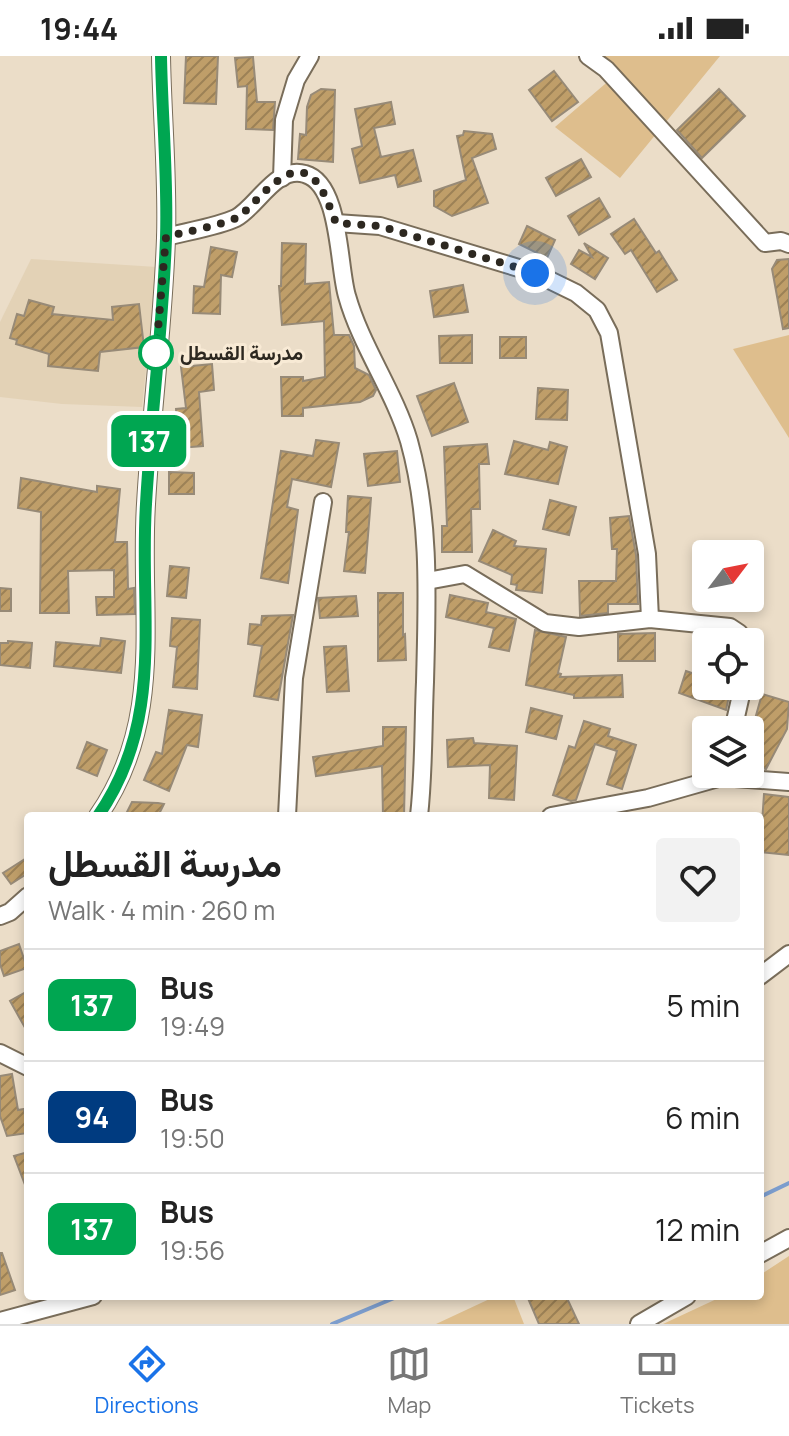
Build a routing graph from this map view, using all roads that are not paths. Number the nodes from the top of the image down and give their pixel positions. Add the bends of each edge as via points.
1 (161, 56) edge
2 (310, 56) edge
3 (588, 56) edge
4 (282, 178) junction
5 (336, 223) junction
6 (166, 237) junction
7 (789, 244) edge
8 (323, 502) dead end
9 (427, 581) junction
10 (650, 619) junction
11 (732, 628) edge
12 (764, 780) edge
13 (789, 782) edge
14 (692, 785) edge
15 (101, 812) edge
16 (287, 812) edge
17 (419, 812) edge
18 (573, 812) edge
19 (24, 899) edge
20 (5, 914) edge
21 (789, 954) edge
22 (764, 973) edge
23 (0, 1053) edge
24 (24, 1065) edge
25 (789, 1238) edge
26 (764, 1252) edge
27 (78, 1300) edge
28 (680, 1300) edge
29 (0, 1321) edge
30 (639, 1324) edge

1 - 6 street
2 - 4 street via 284,120
3 - 7 street via 606,69 765,243
4 - 5 street via 304,173 315,178
4 - 6 street via 237,217
5 - 9 street via 346,296 408,439 423,504
5 - 10 street via 380,226 535,273 597,310 609,333 647,554
6 - 15 street via 145,522 145,682 131,753
8 - 16 street via 294,678
9 - 10 street via 465,574 545,623 579,627
9 - 17 street
10 - 11 street
12 - 13 street
14 - 18 street
19 - 20 street
21 - 22 street
23 - 24 street
25 - 26 street
27 - 29 street
28 - 30 street

